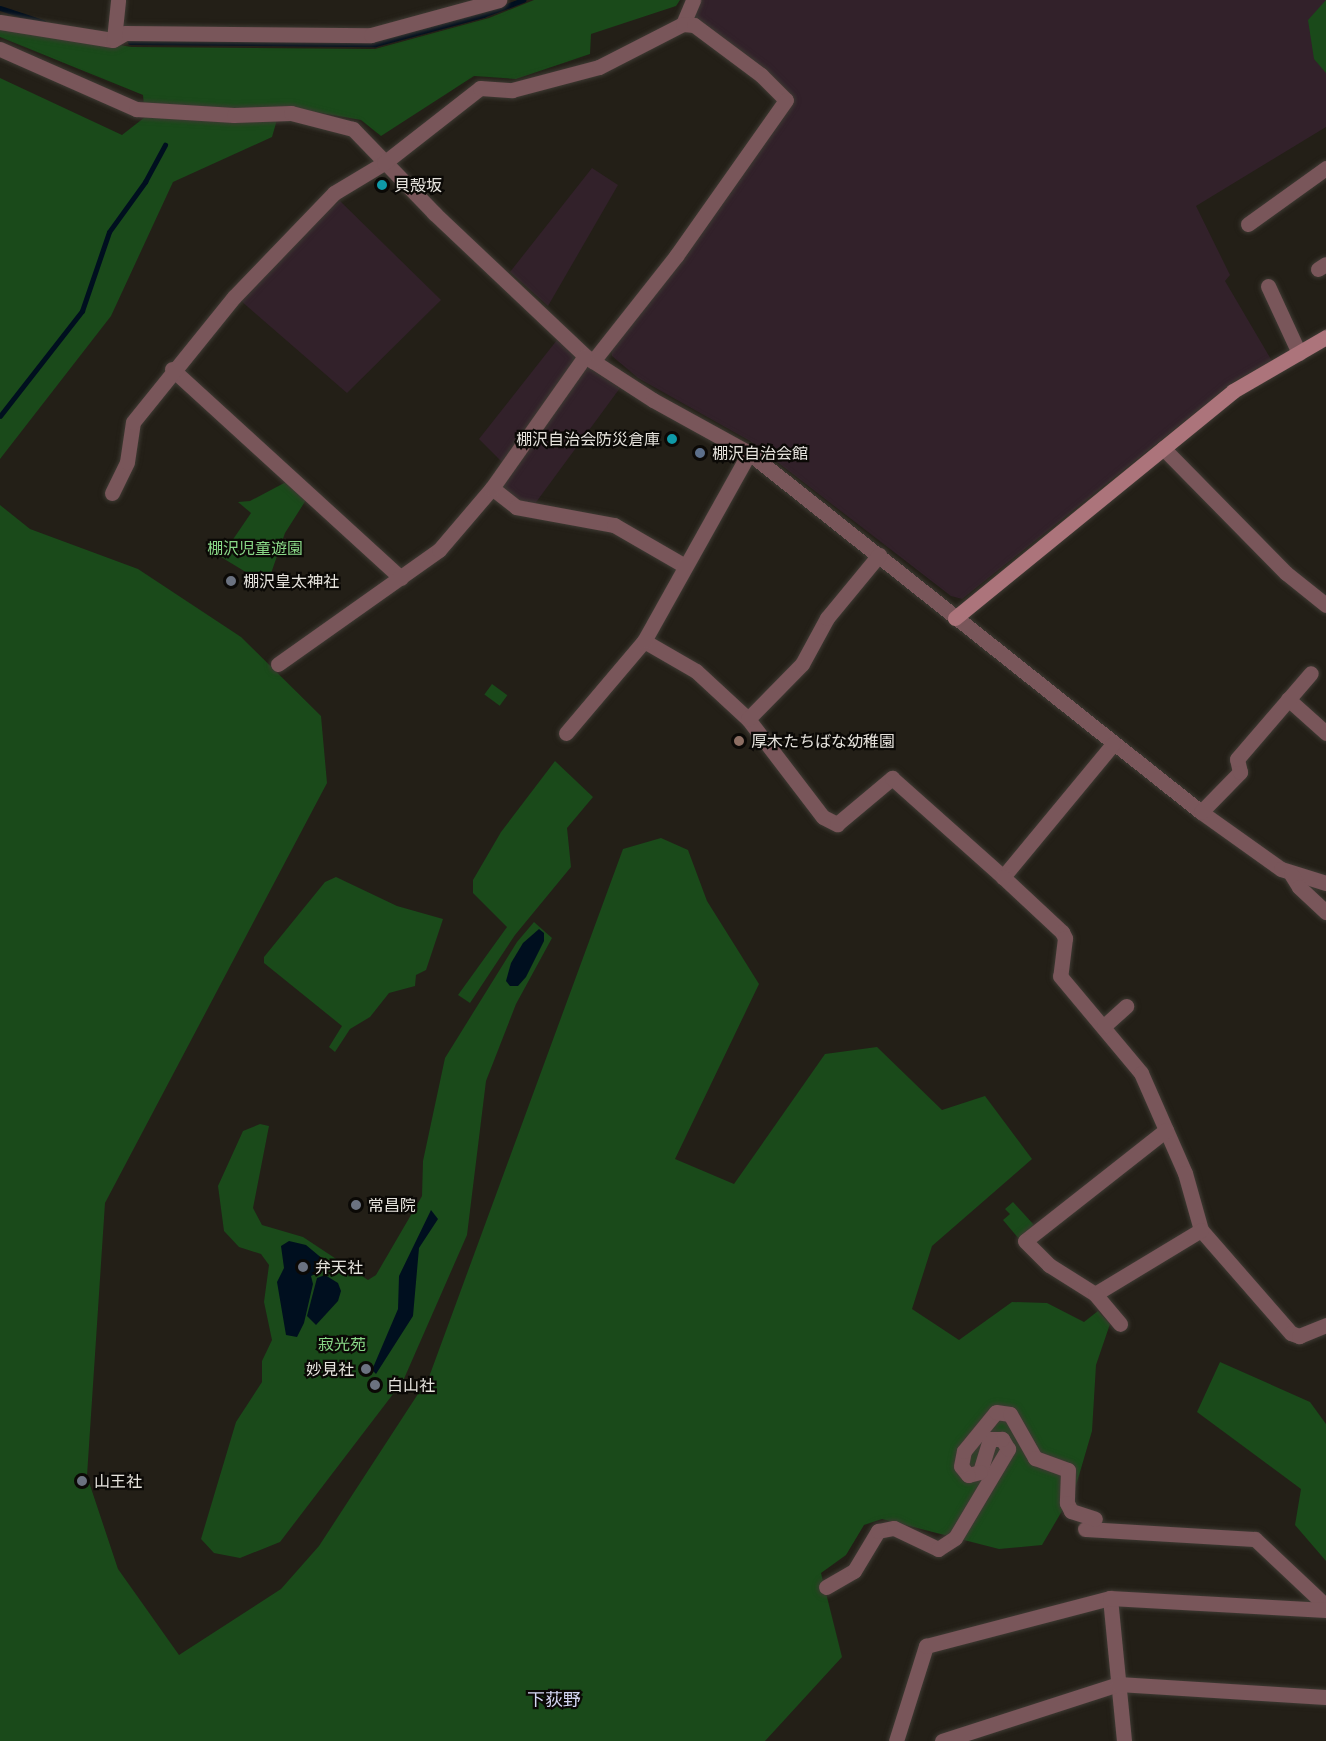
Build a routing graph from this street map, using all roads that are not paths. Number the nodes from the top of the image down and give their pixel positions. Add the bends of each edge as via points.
1 (118, 0) edge
2 (499, 0) edge
3 (693, 0) edge
4 (0, 22) edge
5 (683, 24) junction
6 (114, 39) junction
7 (0, 49) edge
8 (384, 163) junction
9 (1326, 168) edge
10 (1248, 224) dead end
11 (1268, 286) dead end
12 (1326, 337) edge
13 (1299, 352) junction
14 (589, 358) junction
15 (172, 369) junction
16 (1162, 448) junction
17 (749, 453) junction
18 (492, 488) junction
19 (112, 493) dead end
20 (879, 555) junction
21 (685, 566) junction
22 (401, 578) junction
23 (1326, 605) edge
24 (955, 618) junction
25 (644, 641) junction
26 (278, 664) dead end
27 (1311, 673) dead end
28 (1288, 699) junction
29 (748, 719) junction
30 (566, 733) dead end
31 (1326, 733) edge
32 (1113, 744) junction
33 (1201, 812) junction
34 (1291, 874) junction
35 (1003, 877) junction
36 (1326, 883) edge
37 (1326, 912) edge
38 (1126, 1006) dead end
39 (1104, 1026) junction
40 (1166, 1130) junction
41 (1201, 1230) junction
42 (1095, 1294) junction
43 (1120, 1324) dead end
44 (1326, 1325) edge
45 (826, 1587) dead end
46 (1110, 1598) junction
47 (1326, 1608) edge
48 (1118, 1684) junction
49 (1326, 1697) edge
50 (897, 1741) edge
51 (942, 1741) edge
52 (1124, 1741) edge

1 - 6 street
2 - 6 street via 371,35 124,33
3 - 5 street
4 - 6 street via 57,34
5 - 8 street via 600,67 512,90 480,88
5 - 14 street via 694,25 786,100 676,256
7 - 8 street via 136,109 234,116 291,113 353,129
8 - 14 street
8 - 15 street via 315,209
9 - 10 street via 1284,190
11 - 13 street via 1277,298 1270,310
12 - 13 street
13 - 16 street via 1233,391
14 - 17 street via 653,400
14 - 18 street
15 - 19 street via 133,422 127,462
15 - 22 street
16 - 23 street via 1286,573
16 - 24 street
17 - 20 street
17 - 21 street
18 - 21 street via 516,507 614,525
18 - 22 street via 438,550
20 - 24 street
20 - 29 street via 827,618 802,664
21 - 25 street
22 - 26 street
24 - 32 street
25 - 29 street via 696,671
25 - 30 street
27 - 28 street
28 - 31 street
28 - 33 street via 1237,759 1240,772
29 - 35 street via 823,817 837,824 892,778
32 - 33 street
32 - 35 street
33 - 34 street
34 - 36 street
34 - 37 street
35 - 39 street via 1062,932 1065,938 1060,976
38 - 39 street
39 - 40 street via 1141,1073
40 - 41 street via 1185,1173
40 - 42 street via 1025,1241 1049,1266
41 - 42 street
41 - 44 street via 1291,1333 1299,1336
42 - 43 street
45 - 47 street via 854,1571 878,1531 894,1528 938,1549 955,1538 1008,1449 1002,1439 990,1439 980,1472 968,1475 961,1466 964,1451 996,1412 1010,1414 1035,1458 1068,1470 1067,1503 1071,1511 1091,1526 1255,1539
46 - 47 street
46 - 48 street
46 - 50 street via 926,1646
48 - 49 street
48 - 51 street
48 - 52 street

